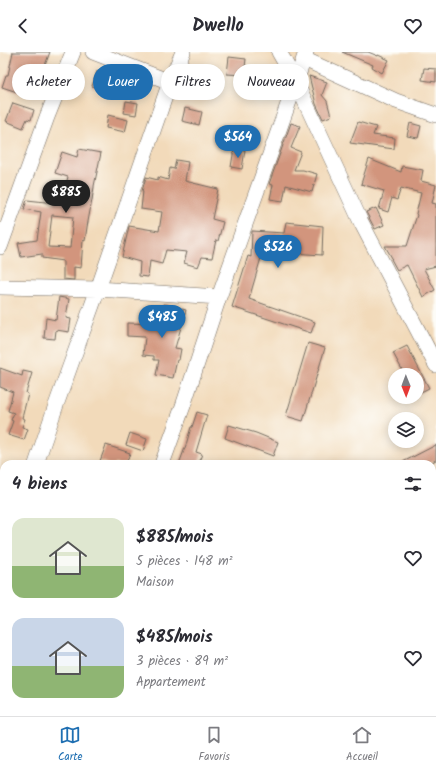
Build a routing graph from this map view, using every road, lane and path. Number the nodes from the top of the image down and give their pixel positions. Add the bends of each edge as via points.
1 (73, 52) edge
2 (93, 52) edge
3 (183, 52) edge
4 (279, 52) edge
5 (305, 56) edge
6 (178, 64) edge
7 (286, 64) edge
8 (161, 78) edge
9 (164, 100) edge
10 (290, 100) edge
11 (304, 100) edge
12 (436, 115) edge
13 (0, 247) edge
14 (0, 287) edge
15 (98, 289) junction
16 (219, 297) junction
17 (436, 365) edge
18 (37, 460) edge
19 (163, 460) edge

1 - 13 street via 46,117
2 - 8 street
3 - 6 street
4 - 7 street
5 - 12 street via 396,101
9 - 15 street
10 - 16 street
11 - 17 street via 361,222
14 - 15 street
15 - 16 street
15 - 18 street
16 - 19 street

